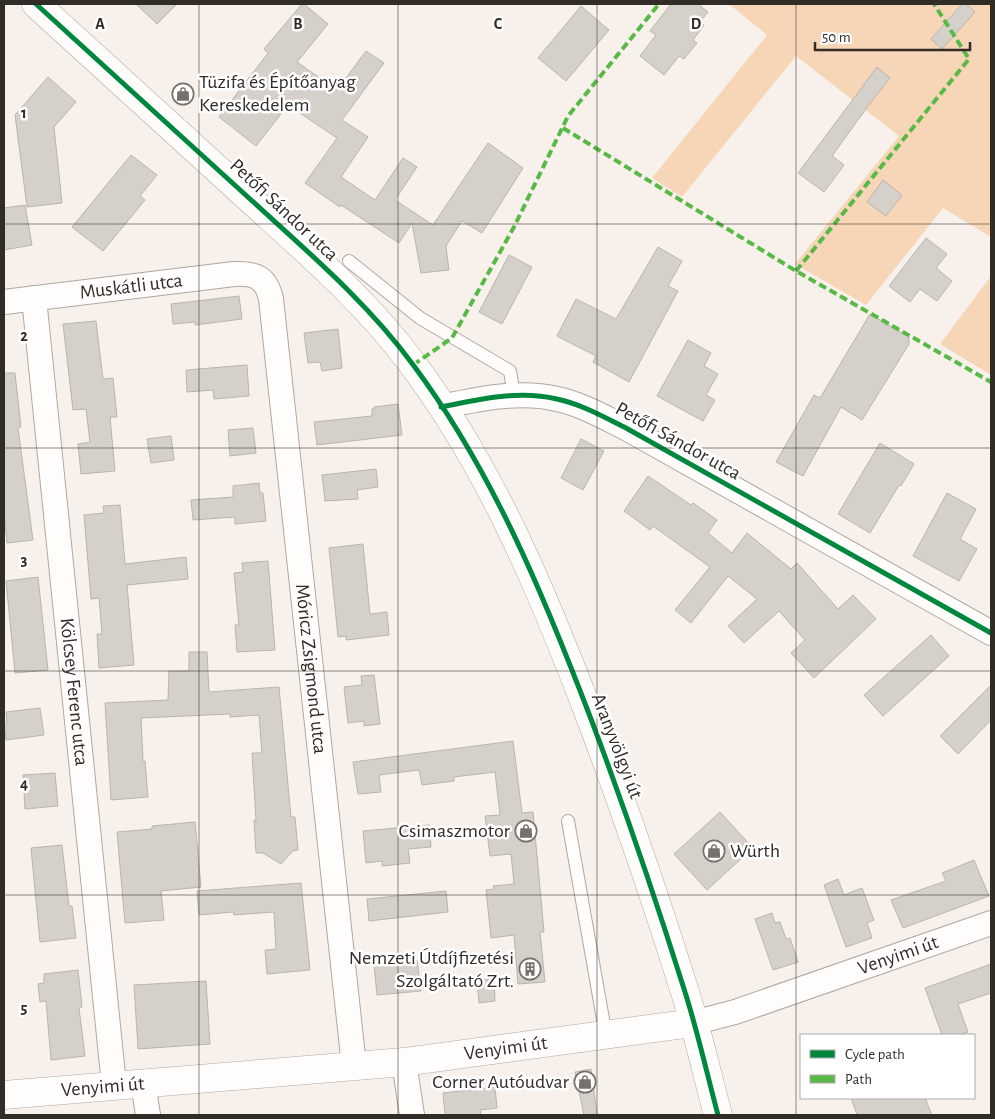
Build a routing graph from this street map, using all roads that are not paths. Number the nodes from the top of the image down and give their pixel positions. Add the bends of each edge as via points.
1 (36, 4) edge
2 (349, 261) dead end
3 (256, 276) joint
4 (34, 298) junction
5 (4, 302) edge
6 (514, 395) junction
7 (441, 406) junction
8 (991, 633) edge
9 (568, 821) dead end
10 (991, 923) edge
11 (693, 1023) junction
12 (606, 1036) junction
13 (404, 1062) junction
14 (354, 1066) junction
15 (143, 1083) junction
16 (114, 1085) junction
17 (4, 1095) edge
18 (148, 1115) edge
19 (412, 1115) edge
20 (718, 1115) edge

1 - 7 street, Petőfi Sándor utca via 304,248 365,308 414,365
2 - 6 lane via 420,318 510,371
3 - 4 street, Muskátli utca via 234,274
3 - 14 street, Móricz Zsigmond utca via 268,288 271,299
4 - 5 street, Muskátli utca
4 - 16 street, Kölcsey Ferenc utca
6 - 7 street, Petőfi Sándor utca
6 - 8 street, Petőfi Sándor utca via 557,399 626,428
7 - 11 street, Aranyvölgyi út via 506,518 567,658 623,804
9 - 12 lane
10 - 11 street, Venyimi út via 735,1012
11 - 12 street, Venyimi út
11 - 20 street, Aranyvölgyi út
12 - 13 street, Venyimi út
13 - 14 street, Venyimi út
13 - 19 street
14 - 15 street, Venyimi út
15 - 16 street, Venyimi út
15 - 18 street
16 - 17 street, Venyimi út

